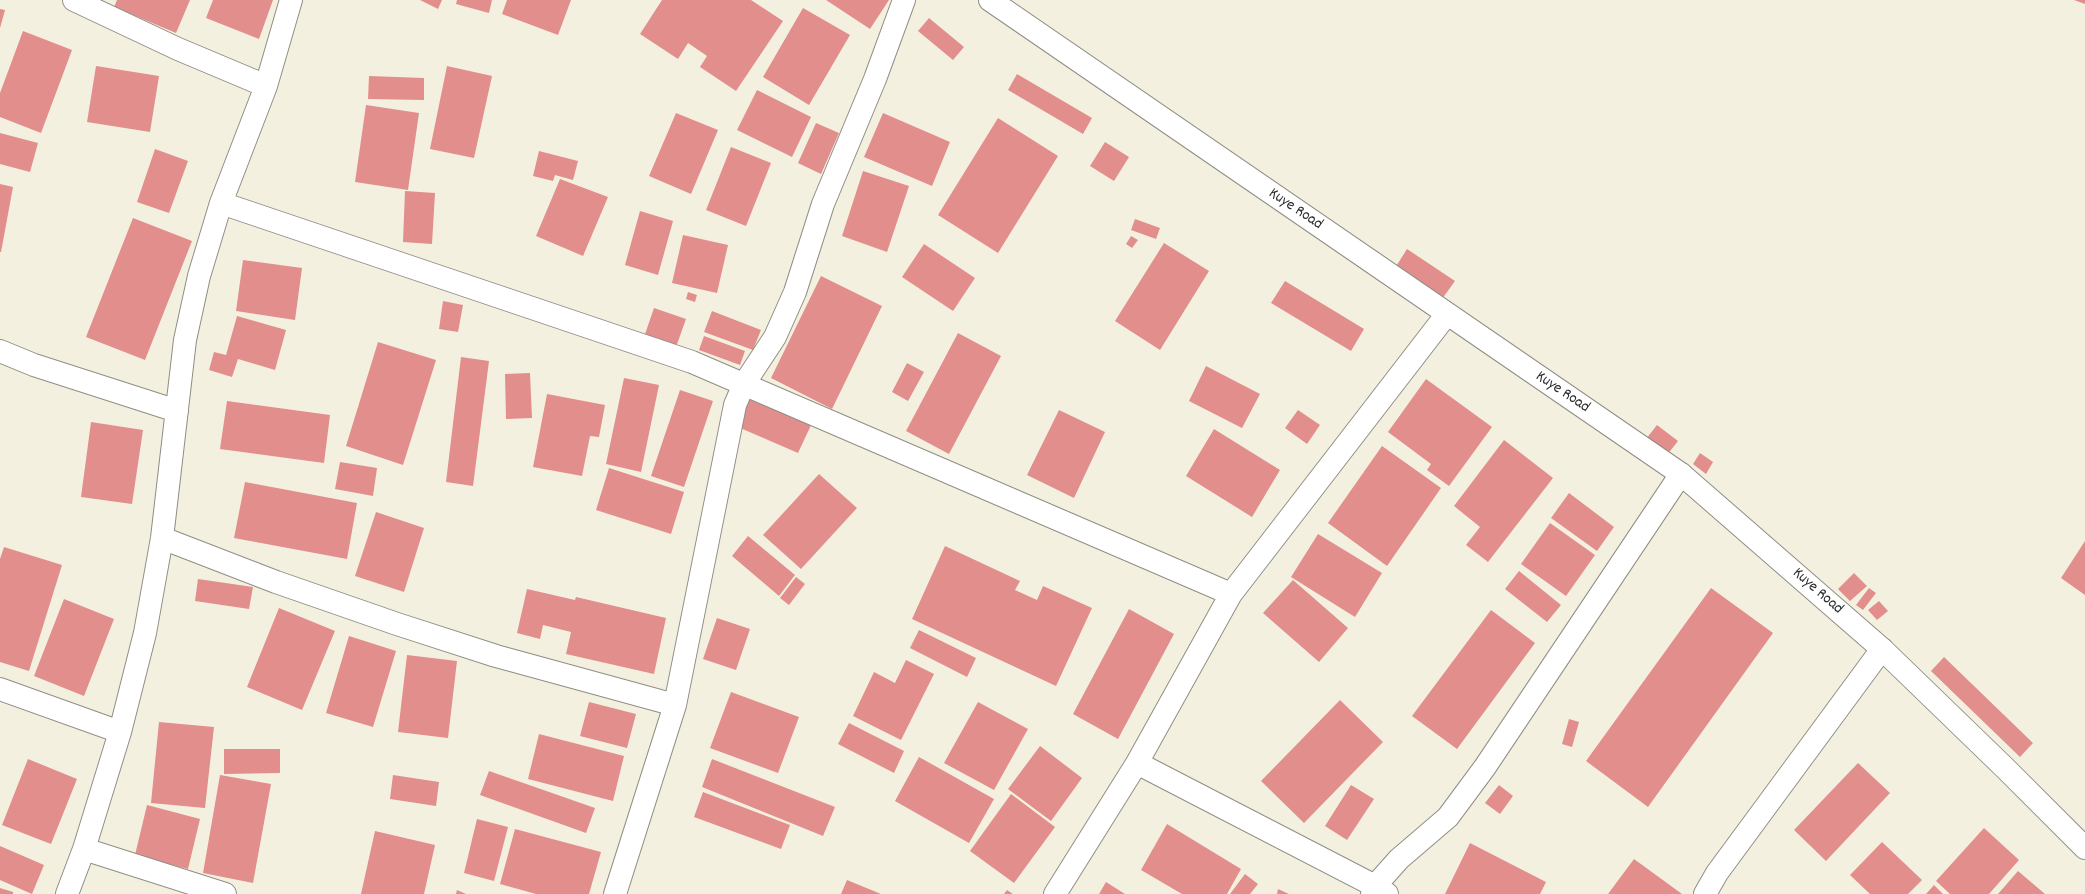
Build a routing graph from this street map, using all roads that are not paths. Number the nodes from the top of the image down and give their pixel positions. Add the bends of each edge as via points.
1 (74, 0) edge
2 (290, 0) edge
3 (904, 0) edge
4 (990, 0) edge
5 (266, 86) junction
6 (221, 202) junction
7 (1447, 314) junction
8 (0, 351) edge
9 (744, 384) junction
10 (177, 412) junction
11 (1681, 474) junction
12 (162, 538) junction
13 (1231, 594) junction
14 (1882, 649) junction
15 (0, 689) edge
16 (675, 705) junction
17 (120, 732) junction
18 (1137, 763) junction
19 (2085, 848) edge
20 (84, 849) junction
21 (1378, 891) edge
22 (67, 894) edge
23 (225, 894) edge
24 (615, 894) edge
25 (1055, 894) edge
26 (1705, 894) edge

1 - 5 street via 178,49
2 - 5 street
3 - 9 street via 875,79 823,204 795,292 775,337
4 - 7 street, Kuye Road
5 - 6 street
6 - 9 street via 684,359
6 - 10 street via 199,276 185,340
7 - 11 street, Kuye Road
7 - 13 street
8 - 10 street via 34,365
9 - 13 street
9 - 16 street via 735,405
10 - 12 street
11 - 14 street, Kuye Road
11 - 21 street via 1485,767 1448,817 1399,859
12 - 16 street via 276,582 397,624 496,656
12 - 17 street via 145,633
13 - 18 street
14 - 19 street, Kuye Road
14 - 26 street via 1717,873
15 - 17 street
16 - 24 street
17 - 20 street
18 - 21 street
18 - 25 street
20 - 22 street
20 - 23 street

